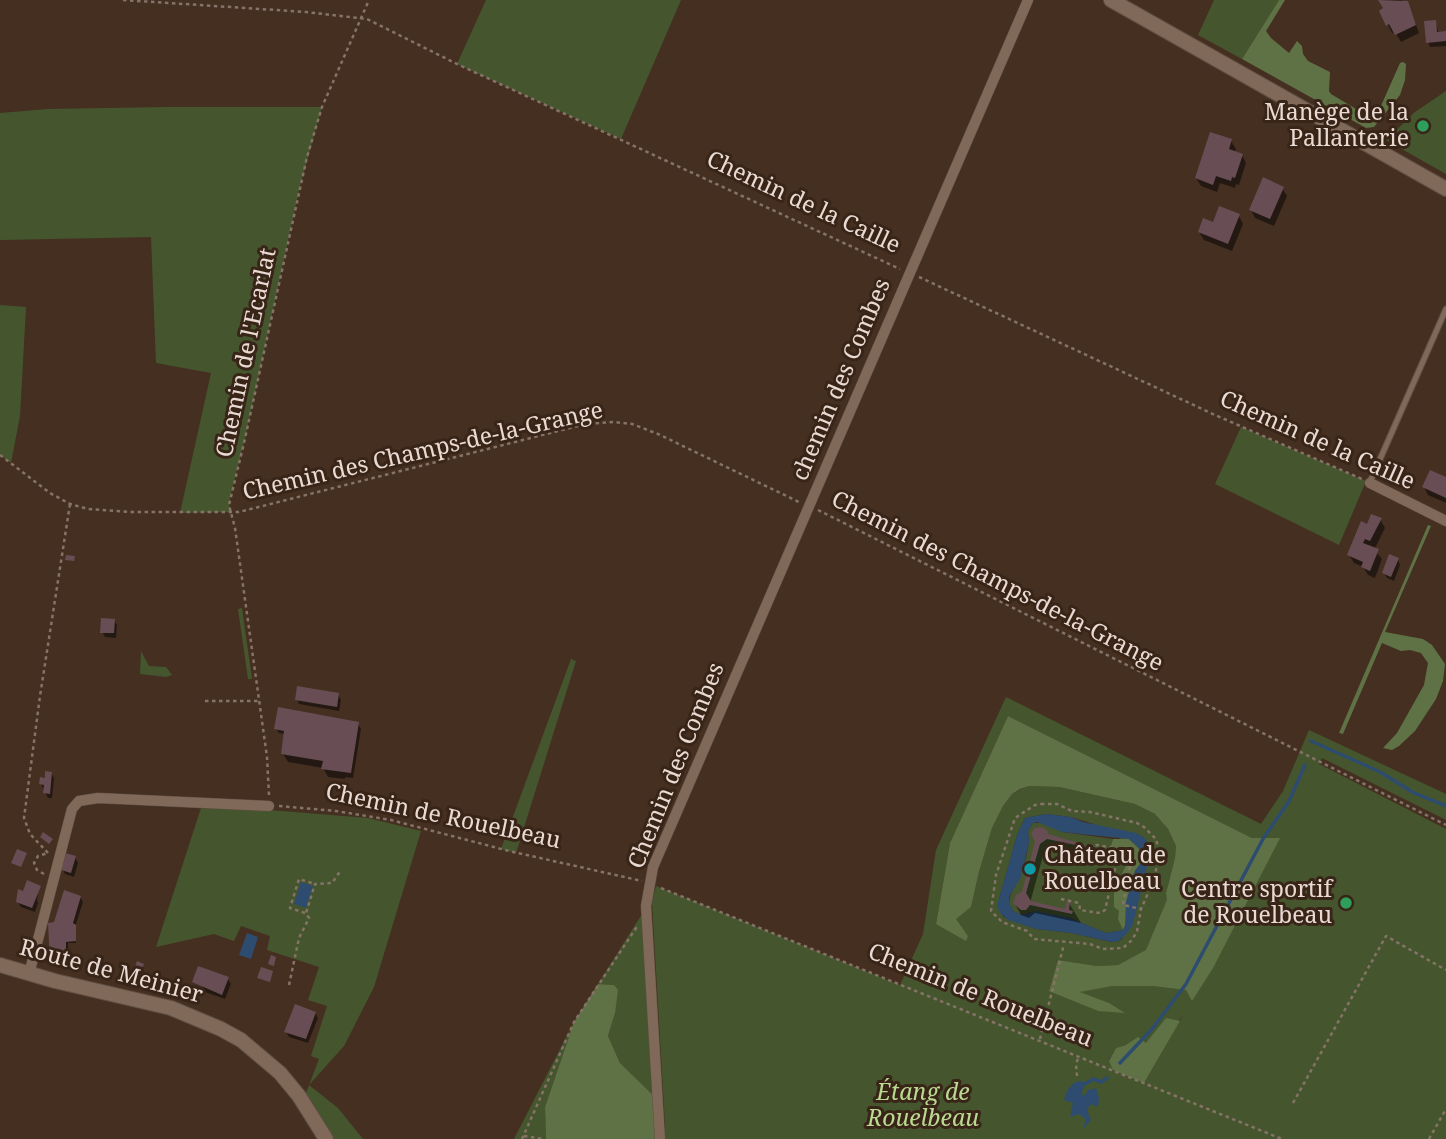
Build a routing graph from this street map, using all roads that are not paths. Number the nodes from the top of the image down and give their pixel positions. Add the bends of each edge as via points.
1 (1028, 0) edge
2 (1111, 0) edge
3 (1446, 189) edge
4 (1446, 309) edge
5 (1370, 483) joint
6 (809, 506) joint
7 (1446, 521) edge
8 (269, 806) road end
9 (0, 965) edge
10 (29, 974) junction
11 (326, 1139) edge
12 (660, 1139) edge

1 - 6 street, chemin des Combes
2 - 3 street
4 - 5 lane
5 - 7 street, Chemin de la Caille
6 - 12 street, Chemin des Combes via 653,867 646,906
8 - 10 street via 84,799 72,809
9 - 10 street, Route de Meinier
10 - 11 street, Route de Meinier via 171,1008 241,1040 280,1073

